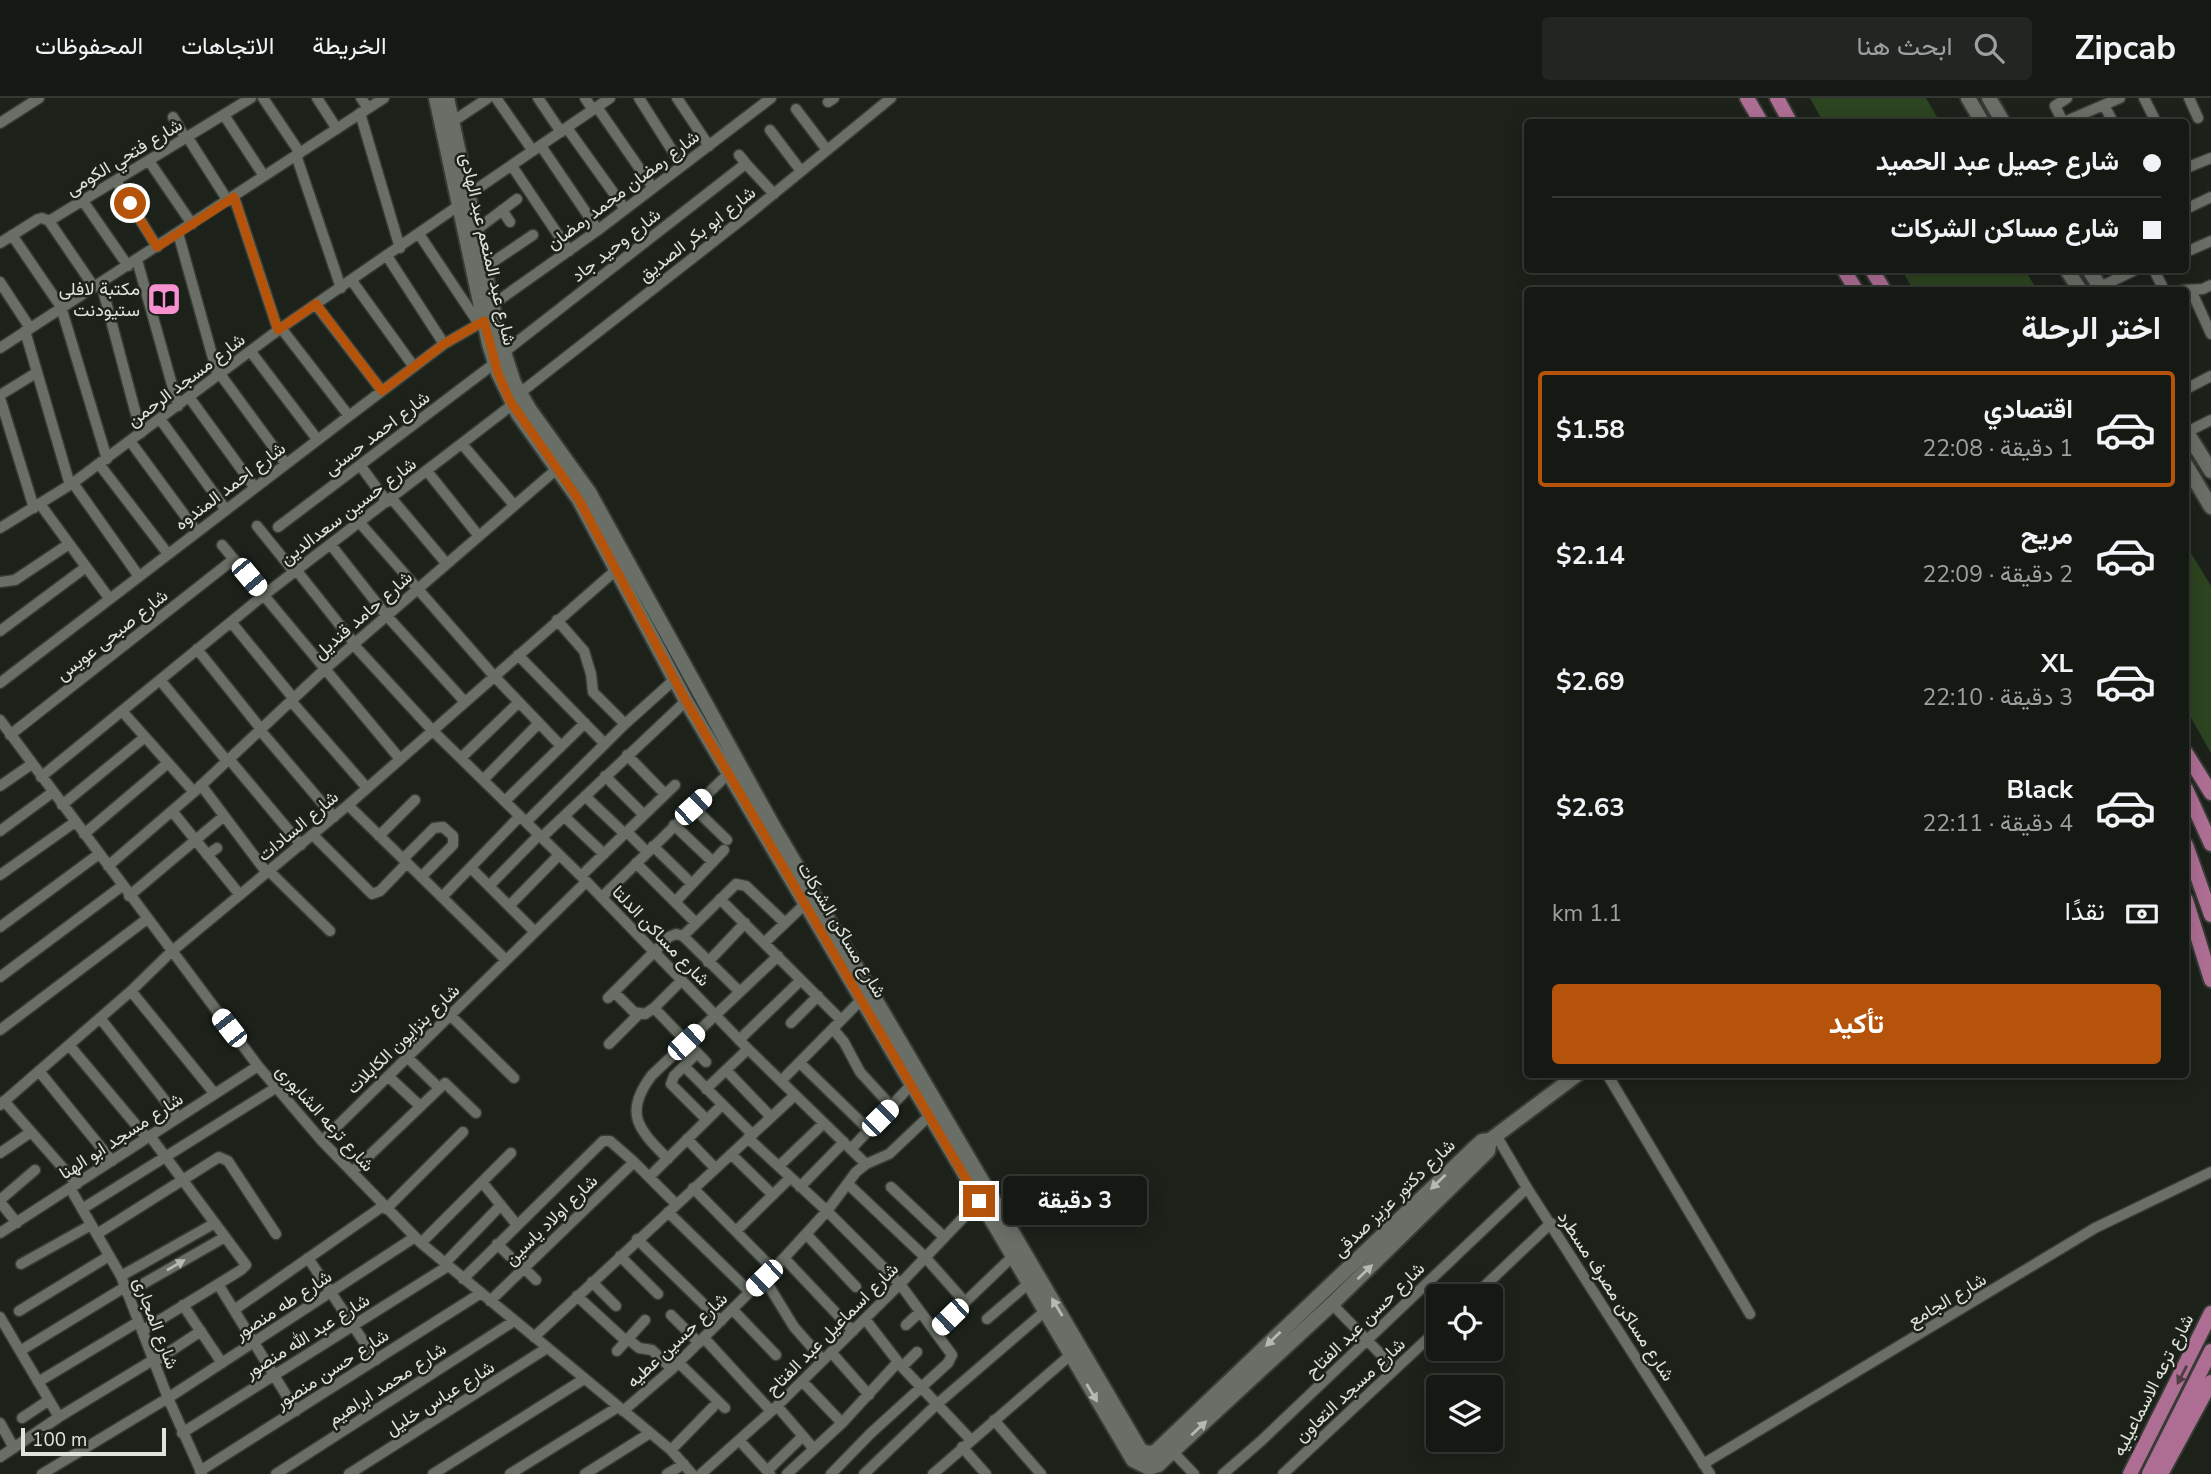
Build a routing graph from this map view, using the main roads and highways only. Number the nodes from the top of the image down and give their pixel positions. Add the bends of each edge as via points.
1 (1747, 98) edge
2 (1777, 98) edge
3 (1759, 119) edge
4 (1788, 119) edge
5 (2189, 758) edge
6 (2211, 793) edge
7 (2189, 796) edge
8 (2211, 844) edge
9 (2189, 853) edge
10 (2189, 910) edge
11 (2211, 915) edge
12 (2211, 980) edge
13 (2211, 1314) edge
14 (2211, 1351) edge
15 (2211, 1382) edge
16 (2130, 1474) edge
17 (2149, 1474) edge
18 (2161, 1474) edge

1 - 3 main road
2 - 4 main road
5 - 6 main road
7 - 8 main road
9 - 11 main road
10 - 12 main road
13 -> 16 main road, شارع ترعه الاسماعيليه
14 - 17 main road, شارع ترعه الاسماعيليه
15 - 18 main road

